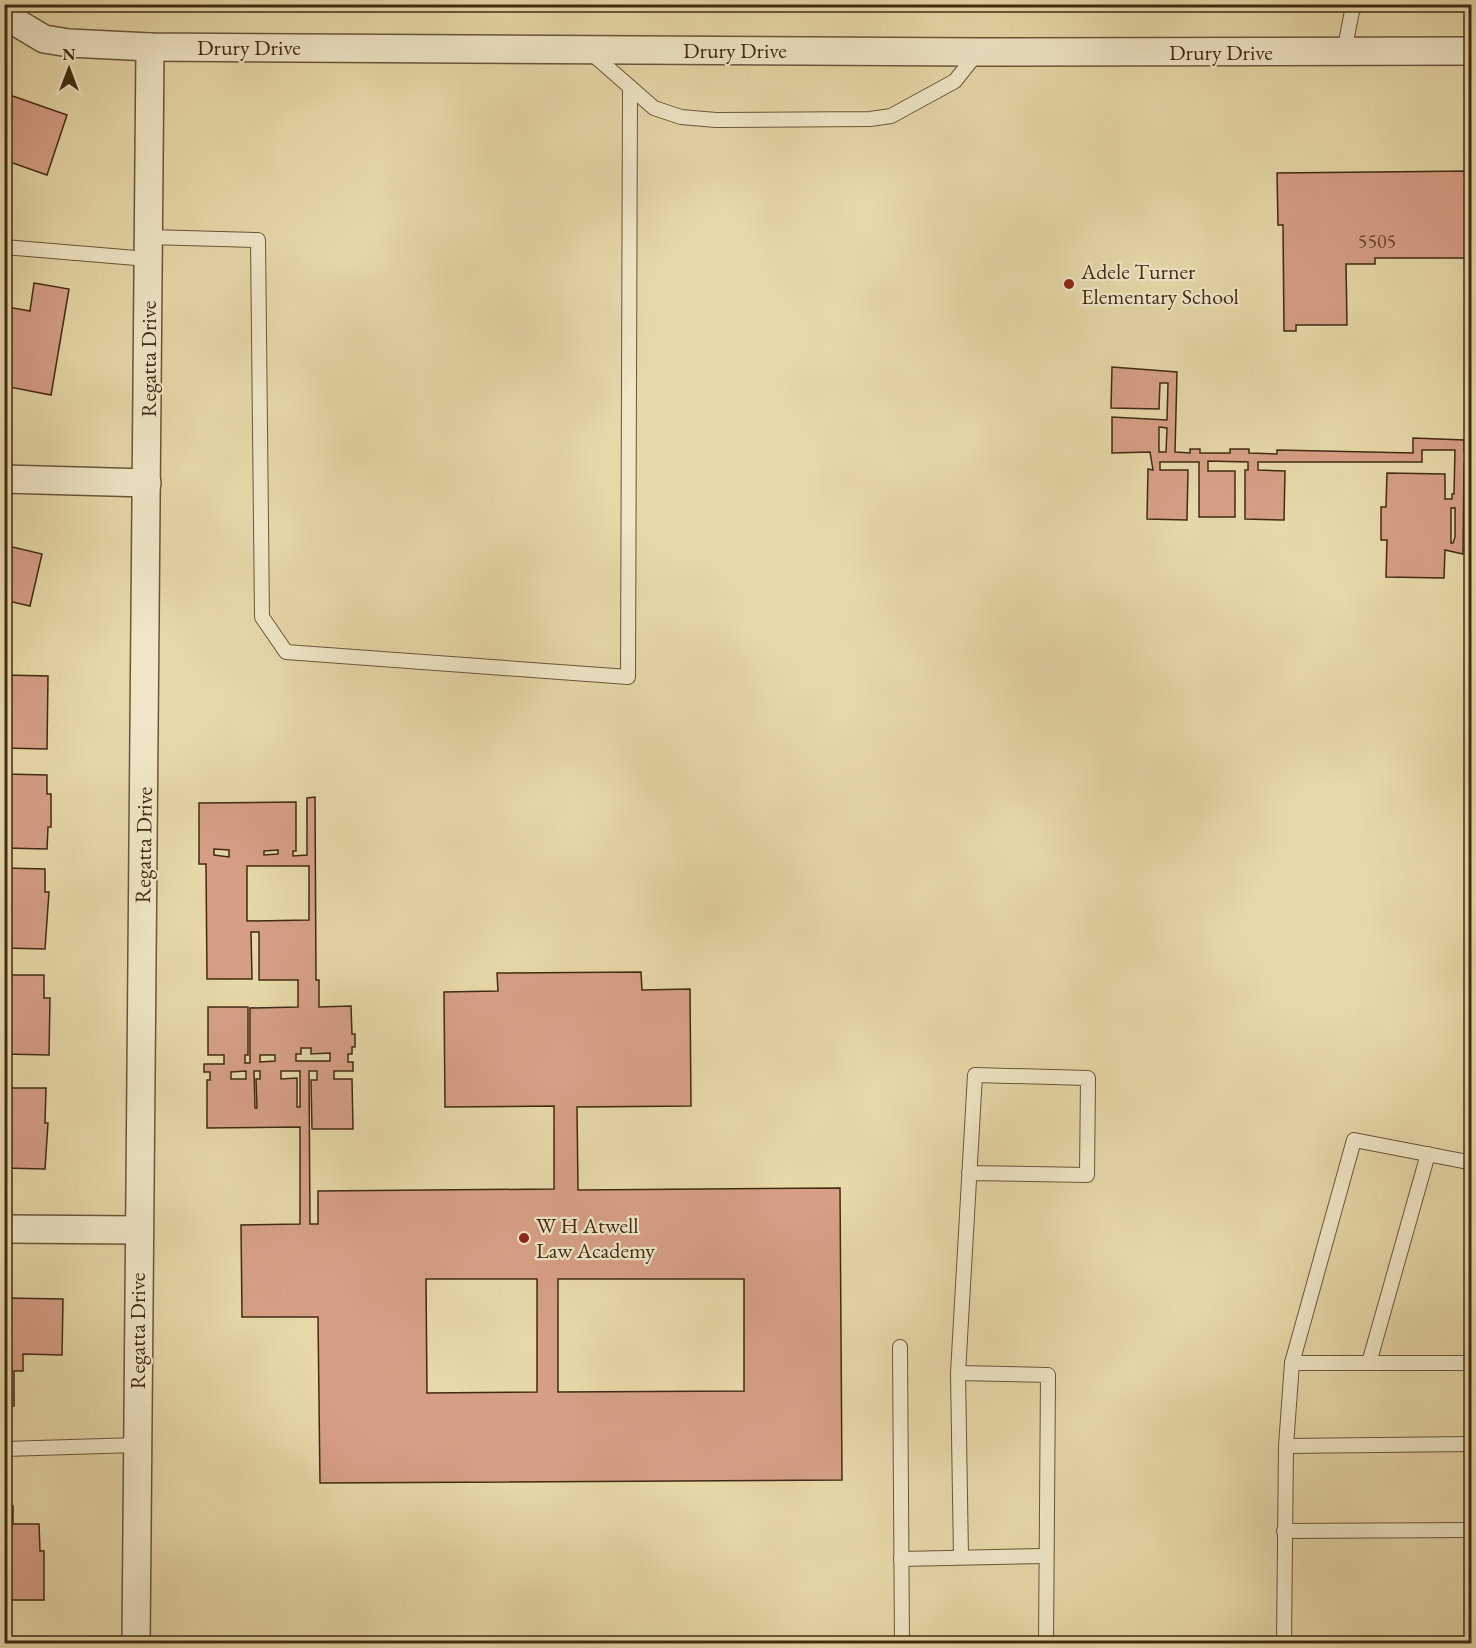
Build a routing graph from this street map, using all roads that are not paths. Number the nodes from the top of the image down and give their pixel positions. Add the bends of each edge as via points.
1 (1357, 4) edge
2 (4, 15) edge
3 (150, 46) junction
4 (586, 49) junction
5 (1472, 51) edge
6 (978, 52) junction
7 (1344, 52) junction
8 (630, 87) junction
9 (4, 247) edge
10 (148, 248) junction
11 (4, 479) edge
12 (147, 483) junction
13 (1428, 1154) junction
14 (1472, 1165) edge
15 (969, 1173) junction
16 (4, 1229) edge
17 (138, 1230) junction
18 (900, 1347) dead end
19 (1292, 1363) junction
20 (1369, 1363) junction
21 (1472, 1363) edge
22 (958, 1373) junction
23 (1472, 1444) edge
24 (136, 1445) junction
25 (1286, 1446) junction
26 (4, 1449) edge
27 (1472, 1530) edge
28 (1284, 1531) junction
29 (1046, 1556) junction
30 (961, 1557) junction
31 (901, 1559) junction
32 (136, 1644) edge
33 (902, 1644) edge
34 (1046, 1644) edge
35 (1284, 1644) edge

1 - 7 lane
2 - 3 street, Drury Drive via 45,39
3 - 4 street, Drury Drive
3 - 10 street, Regatta Drive
4 - 6 street, Drury Drive
4 - 8 lane
5 - 7 street, Drury Drive
6 - 7 street, Drury Drive
6 - 8 lane via 955,81 891,116 870,119 681,117 654,108
8 - 10 lane via 628,677 286,652 262,617 258,240
9 - 10 lane
10 - 12 street, Regatta Drive
11 - 12 street
12 - 17 street, Regatta Drive
13 - 14 lane
13 - 19 lane via 1354,1140
13 - 20 lane
15 - 15 lane via 975,1075 1088,1078 1087,1175
15 - 22 lane
16 - 17 street
17 - 24 street, Regatta Drive
18 - 31 lane
19 - 20 lane
19 - 25 lane
20 - 21 lane
22 - 29 lane via 1048,1375
22 - 30 lane
23 - 25 lane
24 - 26 lane
24 - 32 street, Regatta Drive
25 - 28 lane
27 - 28 lane
28 - 35 lane
29 - 30 lane
29 - 34 lane
30 - 31 lane
31 - 33 lane

